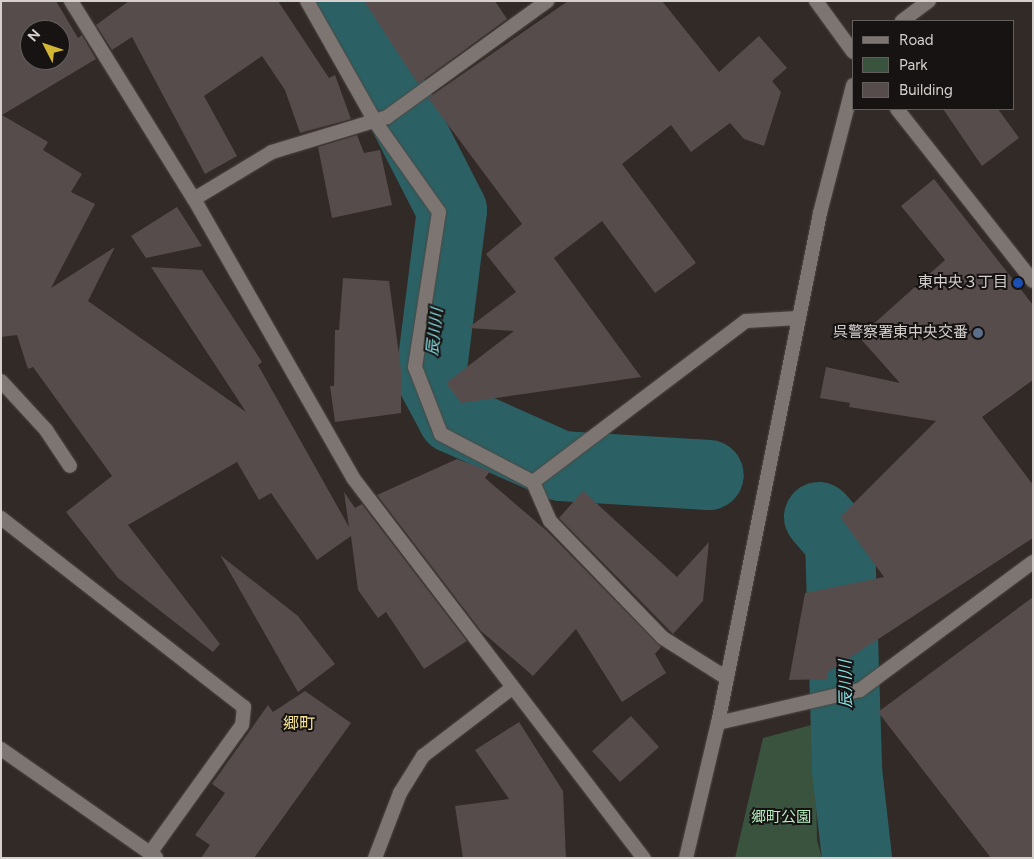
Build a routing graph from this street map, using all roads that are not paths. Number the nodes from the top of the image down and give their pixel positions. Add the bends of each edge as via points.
1 (71, 1) edge
2 (307, 1) edge
3 (546, 1) edge
4 (816, 1) edge
5 (929, 1) edge
6 (903, 20) edge
7 (852, 51) edge
8 (852, 89) edge
9 (898, 110) edge
10 (381, 120) junction
11 (194, 199) junction
12 (1033, 280) edge
13 (798, 318) junction
14 (1, 382) edge
15 (70, 466) dead end
16 (533, 482) junction
17 (1, 518) edge
18 (1033, 562) edge
19 (725, 677) junction
20 (512, 688) junction
21 (718, 723) junction
22 (1, 749) edge
23 (154, 855) edge
24 (375, 858) edge
25 (644, 858) edge
26 (686, 858) edge

1 - 11 street
2 - 10 street
3 - 10 street via 415,101
4 - 7 street
5 - 6 street
8 - 13 street
9 - 12 street
10 - 11 street via 272,152
10 - 16 street via 439,212 415,367 441,434
11 - 20 street via 353,478
13 - 16 street via 746,321
13 - 19 street
14 - 15 street via 46,430
16 - 19 street via 550,521 663,638
17 - 23 street via 244,707 242,725
18 - 21 street via 860,690
19 - 21 street
20 - 24 street via 423,756 400,793
20 - 25 street
21 - 26 street
22 - 23 street

